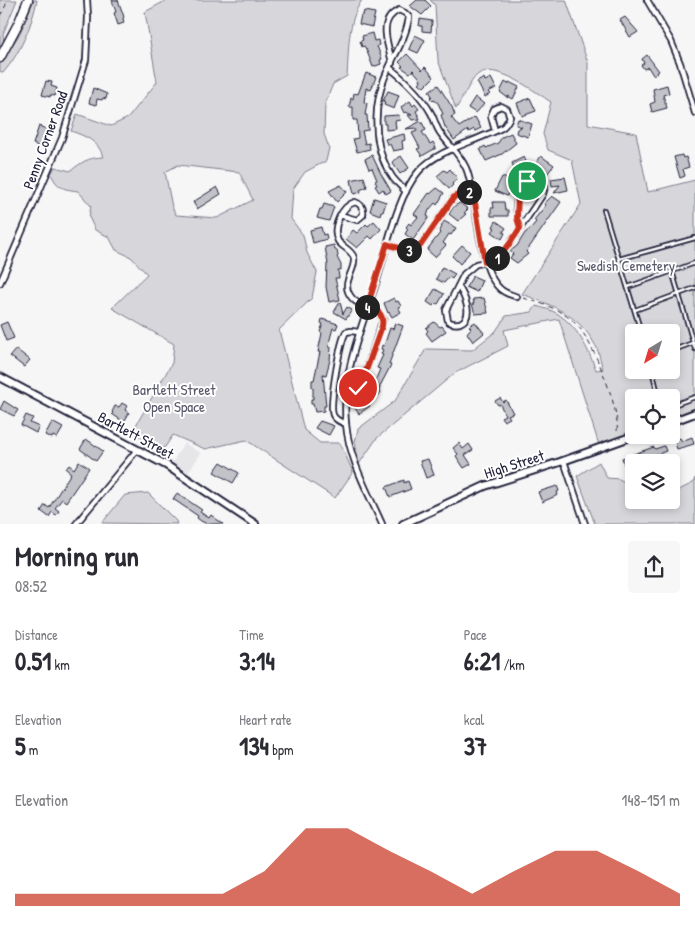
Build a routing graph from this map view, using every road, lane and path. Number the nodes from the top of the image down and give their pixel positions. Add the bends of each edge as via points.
1 (6, 0) edge
2 (28, 0) edge
3 (87, 0) edge
4 (647, 0) edge
5 (0, 16) edge
6 (0, 58) edge
7 (392, 63) junction
8 (390, 68) junction
9 (695, 113) edge
10 (495, 131) junction
11 (454, 149) junction
12 (473, 191) junction
13 (406, 192) junction
14 (604, 210) dead end
15 (340, 215) junction
16 (520, 228) junction
17 (695, 238) edge
18 (387, 244) junction
19 (618, 259) junction
20 (485, 262) junction
21 (695, 262) edge
22 (672, 271) junction
23 (0, 283) edge
24 (458, 286) junction
25 (628, 287) junction
26 (695, 288) edge
27 (679, 294) junction
28 (517, 297) joint
29 (367, 307) junction
30 (635, 310) junction
31 (639, 324) edge
32 (359, 332) junction
33 (694, 342) edge
34 (680, 347) edge
35 (695, 350) edge
36 (0, 375) edge
37 (347, 393) junction
38 (695, 397) edge
39 (680, 403) edge
40 (695, 413) edge
41 (680, 419) edge
42 (346, 424) junction
43 (625, 439) edge
44 (612, 444) junction
45 (137, 450) junction
46 (564, 461) junction
47 (76, 524) edge
48 (255, 524) edge
49 (382, 524) edge
50 (402, 524) edge
51 (585, 524) edge

1 - 5 path
2 - 6 main road
3 - 23 street, Penny Corner Road via 86,60 68,121
4 - 9 street via 671,41
7 - 7 street via 408,26 409,17 399,10 387,20 385,36
7 - 8 street
8 - 11 street via 419,95 439,132
8 - 13 street via 382,84 376,132 392,177
10 - 10 street via 510,118 507,109 501,106 494,109 491,116
10 - 11 street
11 - 12 street via 465,166
11 - 13 street via 420,170
12 - 18 street via 454,197 414,250
12 - 20 street
13 - 18 street
14 - 19 lane
15 - 15 street via 347,205 355,202 364,211 357,220
15 - 29 street via 336,237 354,260 348,290 352,298
16 - 16 street via 518,194 531,178 536,178 545,186 543,194
16 - 20 street via 503,254 496,260
17 - 19 lane
18 - 29 street
19 - 25 lane
20 - 24 street via 470,267
20 - 28 street via 492,280 502,291
21 - 22 lane
22 - 25 lane
22 - 27 lane
24 - 24 street via 446,310 452,324 463,321 467,311 465,296
25 - 30 lane
26 - 27 lane
27 - 30 lane
27 - 33 lane
28 - 44 path via 556,309 577,325 592,345 617,415 618,429
29 - 32 street
29 - 37 street via 376,310 384,319 362,382
30 - 31 lane
32 - 37 street
32 - 42 street via 351,330 342,337 334,392 333,414
33 - 34 lane
33 - 35 lane
36 - 45 main road, Bartlett Street
37 - 42 street
38 - 39 lane
40 - 41 main road
42 - 49 street via 351,452
43 - 44 main road, High Street
44 - 46 main road, High Street
45 - 47 street
45 - 48 main road, Bartlett Street via 166,464
46 - 50 main road, High Street via 485,486
46 - 51 street

